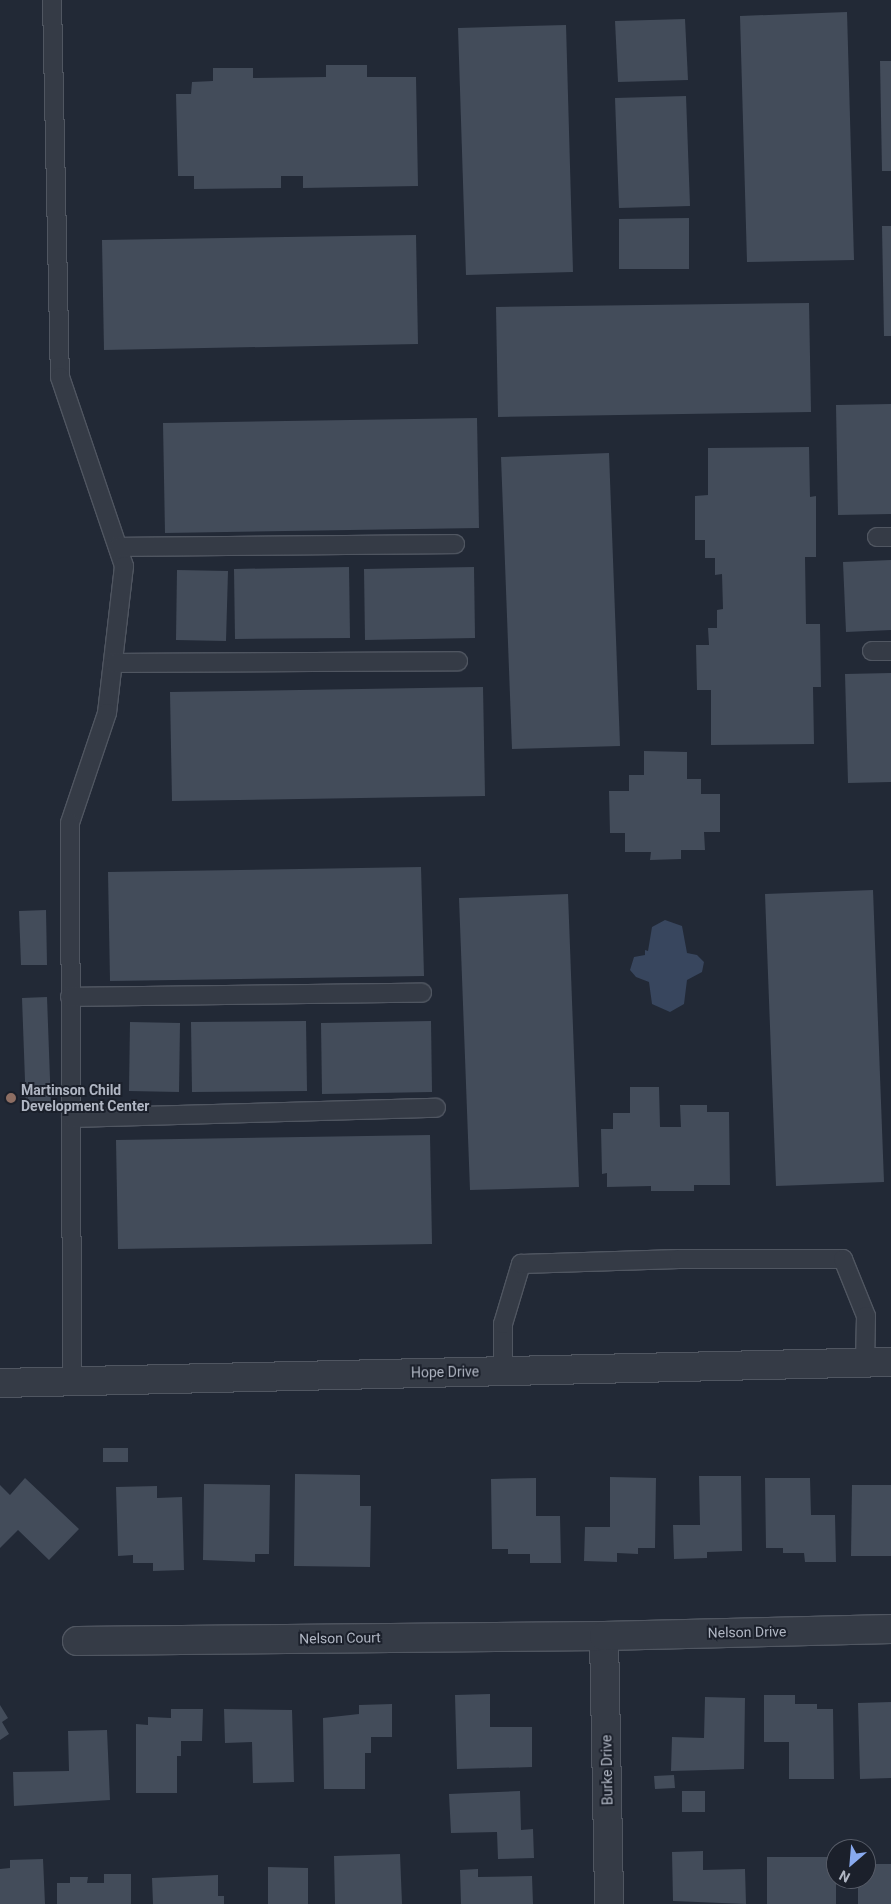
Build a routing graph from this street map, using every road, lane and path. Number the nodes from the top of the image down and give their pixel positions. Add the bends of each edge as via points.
1 (52, 0) edge
2 (455, 544) dead end
3 (118, 547) junction
4 (872, 651) dead end
5 (891, 651) edge
6 (458, 661) dead end
7 (115, 663) junction
8 (422, 993) dead end
9 (70, 997) junction
10 (436, 1108) dead end
11 (71, 1118) junction
12 (878, 1362) edge
13 (503, 1371) junction
14 (72, 1381) junction
15 (0, 1383) edge
16 (891, 1629) edge
17 (604, 1636) junction
18 (77, 1641) dead end
19 (609, 1904) edge

1 - 3 lane via 60,377
2 - 3 lane
3 - 7 lane via 124,566
4 - 5 lane
6 - 7 lane
7 - 9 lane via 107,713 70,823
8 - 9 lane
9 - 11 lane
10 - 11 lane
11 - 14 lane
12 - 13 street, Hope Drive
12 - 13 lane via 866,1316 843,1259 679,1259 521,1264 502,1324
13 - 14 street, Hope Drive
14 - 15 street, Hope Drive
16 - 17 street, Nelson Drive
17 - 18 street, Nelson Court
17 - 19 street, Burke Drive

